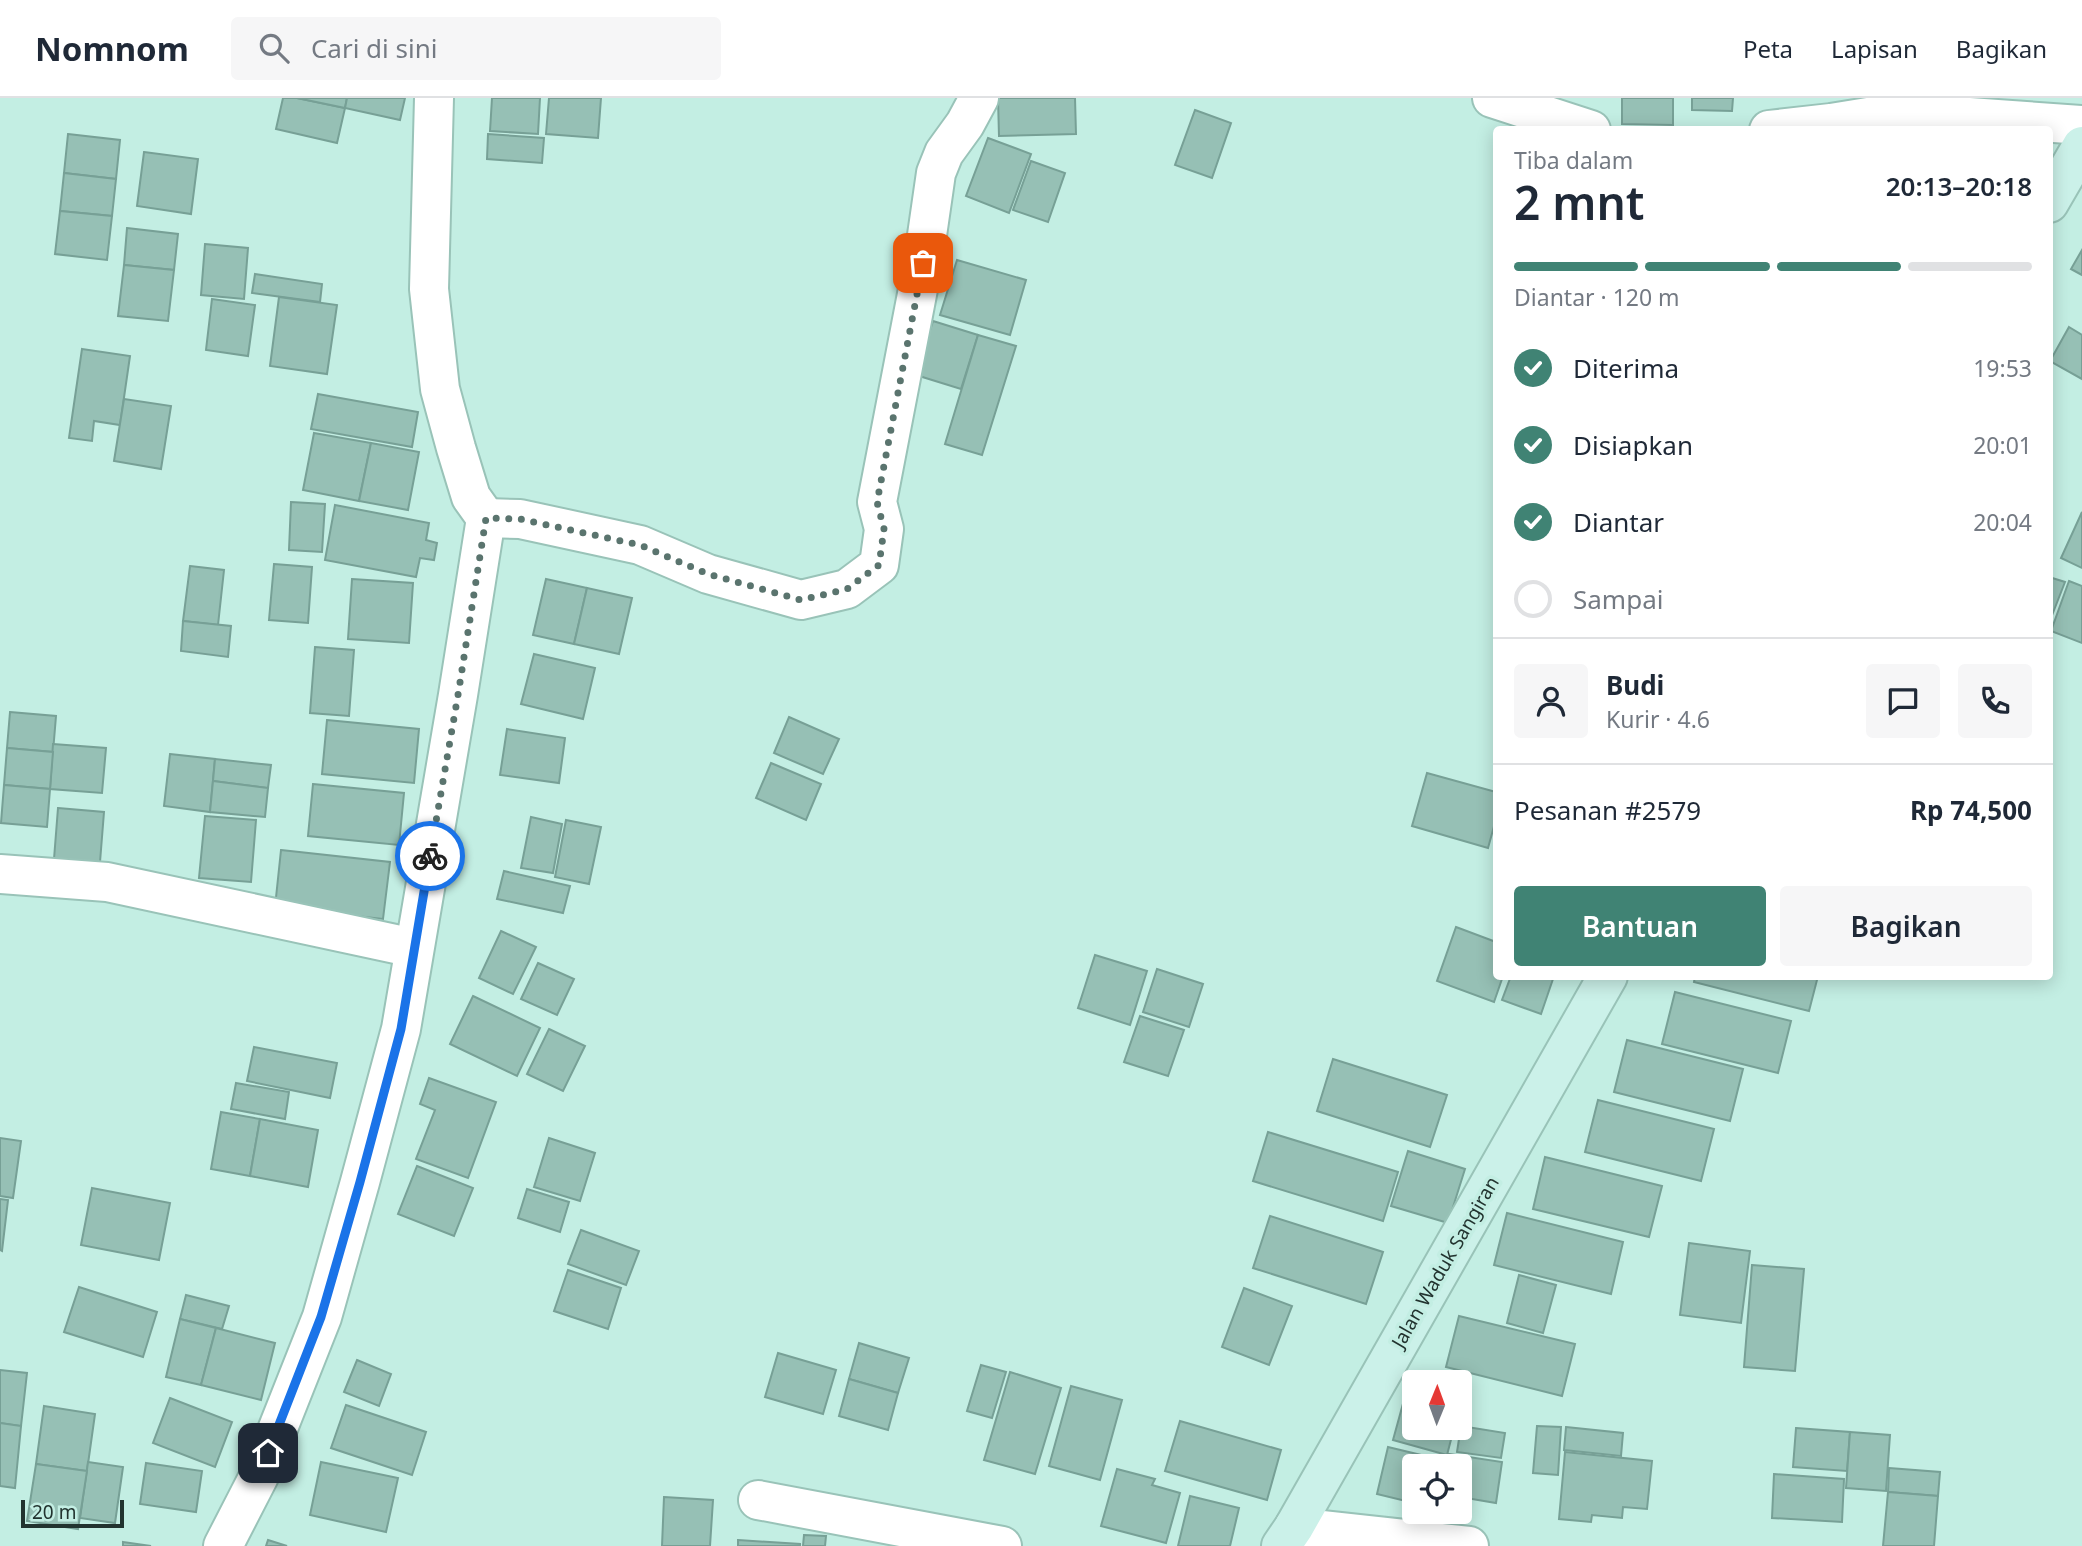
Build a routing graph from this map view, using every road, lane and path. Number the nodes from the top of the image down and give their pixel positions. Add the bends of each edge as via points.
1 (434, 98) edge
2 (979, 98) edge
3 (1492, 98) edge
4 (2082, 125) edge
5 (1579, 126) edge
6 (1804, 126) edge
7 (2082, 146) edge
8 (2053, 196) edge
9 (486, 518) junction
10 (0, 874) edge
11 (414, 947) junction
12 (1606, 980) edge
13 (758, 1500) dead end
14 (1287, 1536) edge
15 (223, 1546) edge
16 (1003, 1546) edge
17 (1469, 1546) edge

1 - 9 street via 429,289 440,389 471,497
2 - 9 street via 936,173 877,502 884,529 879,565 847,589 801,600 708,574 640,545 520,519
3 - 5 street
4 - 6 street via 1899,112
7 - 8 street
9 - 11 street
10 - 11 street via 107,882
11 - 15 street via 401,1029 321,1317 259,1476
12 - 14 street, Jalan Waduk Sangiran
13 - 16 street
14 - 17 street

